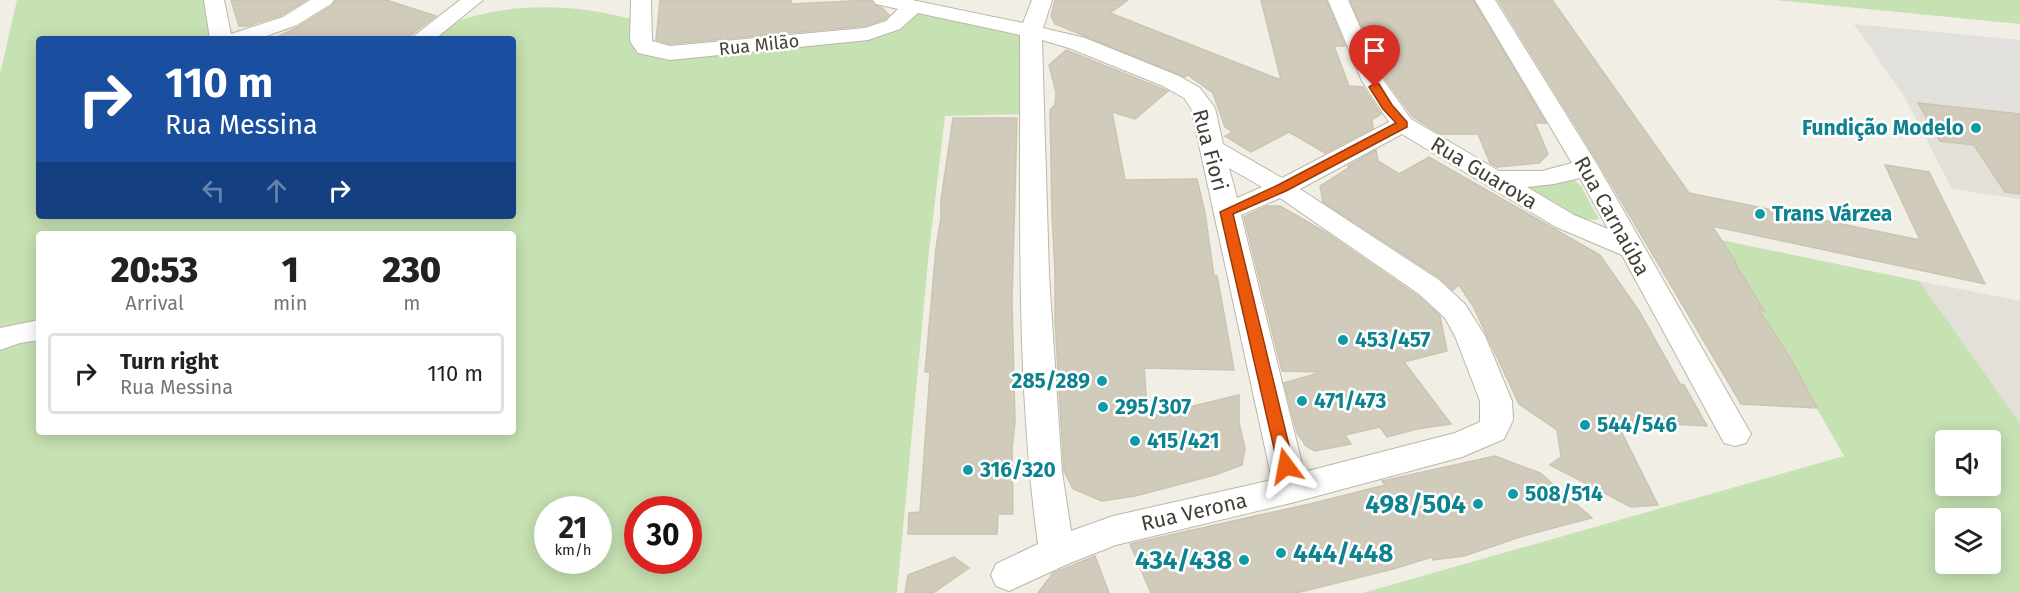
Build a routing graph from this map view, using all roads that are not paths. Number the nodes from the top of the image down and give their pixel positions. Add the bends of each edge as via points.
1 (214, 0) edge
2 (324, 0) edge
3 (473, 0) edge
4 (641, 0) edge
5 (883, 0) edge
6 (1042, 0) edge
7 (1338, 0) edge
8 (1485, 0) edge
9 (913, 7) junction
10 (1031, 31) junction
11 (221, 36) edge
12 (246, 36) edge
13 (425, 36) edge
14 (1402, 124) junction
15 (1211, 147) junction
16 (1586, 166) junction
17 (1492, 178) junction
18 (1282, 188) junction
19 (1226, 212) junction
20 (1630, 248) junction
21 (36, 330) edge
22 (0, 339) edge
23 (1735, 434) dead end
24 (1291, 489) junction
25 (1058, 552) junction
26 (1009, 575) dead end

1 - 11 street
2 - 12 street via 290,21
3 - 13 street
4 - 9 street, Rua Milão via 641,41 646,48 670,52 868,34 893,25
5 - 9 street, Rua Fiori
6 - 10 street
7 - 14 street, Rua Guarova via 1375,87
8 - 16 street, Rua Carnaúba
9 - 10 street, Rua Fiori
10 - 15 street, Rua Fiori via 1077,43 1172,81 1192,93 1203,108
10 - 25 street via 1035,275 1045,472
14 - 17 street, Rua Guarova
14 - 18 street
15 - 18 street, Rua Verona
15 - 19 street, Rua Fiori
16 - 17 street via 1527,180
16 - 20 street, Rua Carnaúba
17 - 20 street, Rua Guarova via 1565,221
18 - 19 street
18 - 24 street, Rua Verona via 1429,287 1455,311 1470,336 1496,401 1497,420 1494,430 1462,444
19 - 24 street, Rua Fiori
20 - 23 street, Rua Carnaúba
21 - 22 street
24 - 25 street, Rua Verona via 1113,531
25 - 26 street, Rua Verona

